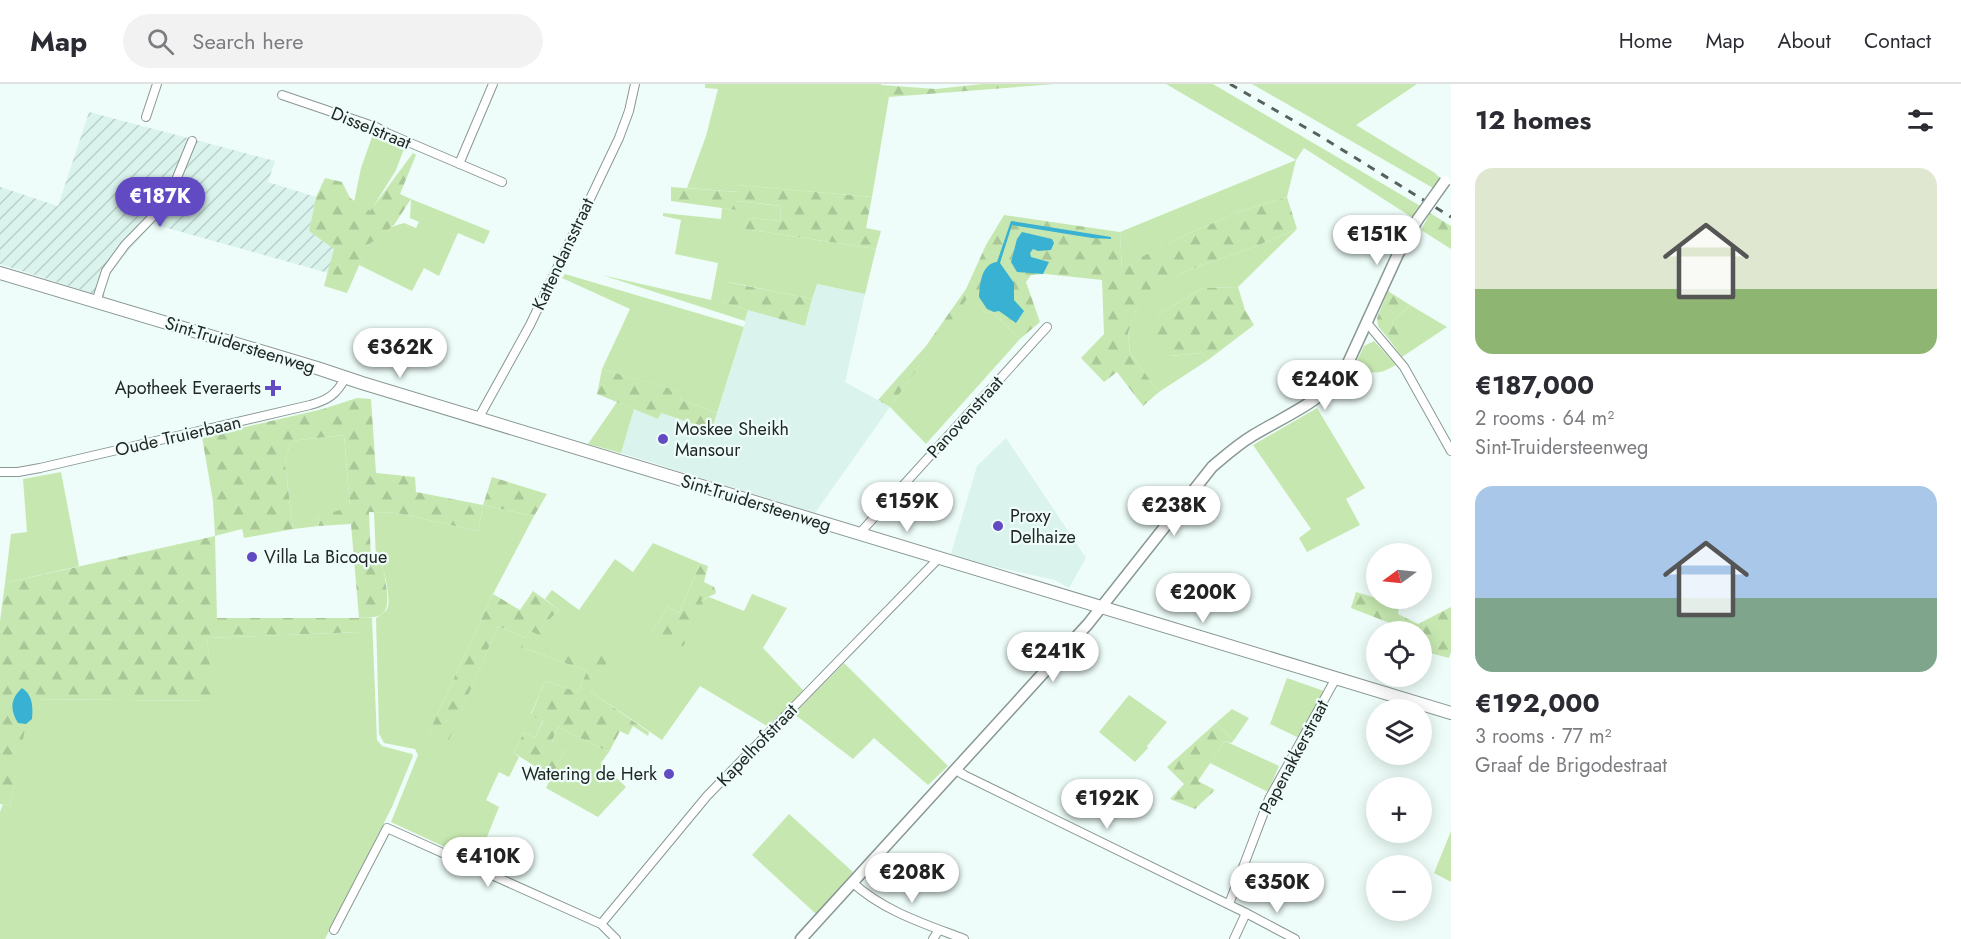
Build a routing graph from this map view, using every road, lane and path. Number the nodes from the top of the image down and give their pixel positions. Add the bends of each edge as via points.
1 (157, 84) edge
2 (494, 84) edge
3 (635, 84) edge
4 (282, 94) dead end
5 (146, 117) dead end
6 (192, 141) dead end
7 (459, 164) junction
8 (1448, 179) edge
9 (502, 182) dead end
10 (0, 273) edge
11 (96, 302) junction
12 (1367, 323) junction
13 (1047, 327) dead end
14 (345, 378) junction
15 (478, 419) junction
16 (1451, 451) edge
17 (0, 472) edge
18 (859, 534) junction
19 (938, 559) junction
20 (1101, 608) junction
21 (1336, 678) junction
22 (1451, 713) edge
23 (956, 770) junction
24 (852, 882) junction
25 (1229, 904) junction
26 (1246, 913) junction
27 (601, 924) junction
28 (334, 930) dead end
29 (939, 930) junction
30 (616, 939) edge
31 (801, 939) edge
32 (933, 939) edge
33 (964, 939) edge
34 (1234, 939) edge
35 (1295, 939) edge

1 - 5 street
2 - 7 street
3 - 15 street, Kattendansstraat via 619,138 530,325
4 - 7 street, Disselstraat via 376,127
6 - 11 street via 167,202 106,271
7 - 9 street, Disselstraat
8 - 12 street, bridge via 1398,254
10 - 11 main road, Sint-Truidersteenweg
11 - 14 main road, Sint-Truidersteenweg
12 - 16 street via 1404,367
12 - 20 street via 1343,374 1329,390 1232,450 1212,467
13 - 18 street, Panovenstraat
14 - 15 main road, Sint-Truidersteenweg
14 - 17 street, Oude Truierbaan via 335,394 318,403 40,468
15 - 18 main road, Sint-Truidersteenweg
18 - 19 main road, Sint-Truidersteenweg
19 - 20 main road, Sint-Truidersteenweg
19 - 27 street, Kapelhofstraat via 707,796
20 - 21 main road, Sint-Truidersteenweg
20 - 23 street
21 - 22 main road, Sint-Truidersteenweg
21 - 25 street, Papenakkerstraat via 1269,799
23 - 24 street
23 - 25 street
24 - 29 street via 885,907
24 - 31 street
25 - 26 street
26 - 34 street
26 - 35 street
27 - 28 street via 387,828
27 - 30 street
29 - 32 street
29 - 33 street

